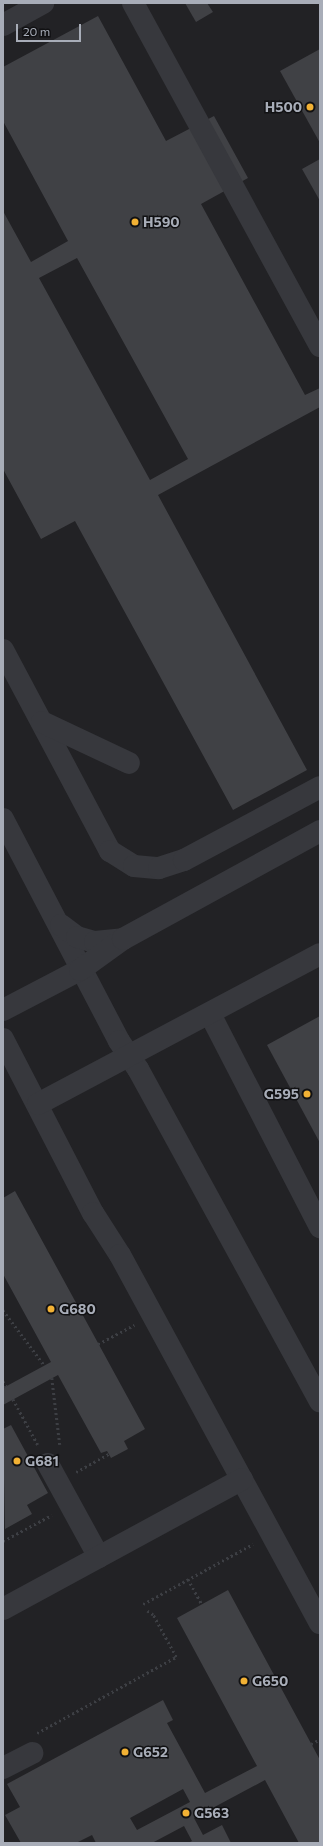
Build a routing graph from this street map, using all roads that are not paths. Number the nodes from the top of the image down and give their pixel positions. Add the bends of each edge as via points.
1 (43, 3) edge
2 (133, 3) edge
3 (3, 25) edge
4 (320, 346) edge
5 (3, 650) edge
6 (42, 722) junction
7 (128, 763) dead end
8 (320, 786) edge
9 (3, 819) edge
10 (320, 831) edge
11 (61, 925) junction
12 (123, 939) junction
13 (320, 954) edge
14 (80, 970) junction
15 (3, 1010) edge
16 (210, 1014) junction
17 (3, 1039) edge
18 (129, 1057) junction
19 (38, 1104) junction
20 (320, 1227) edge
21 (320, 1402) edge
22 (53, 1473) road end
23 (242, 1479) junction
24 (99, 1557) junction
25 (3, 1609) edge
26 (320, 1623) edge
27 (32, 1753) road end
28 (3, 1768) edge

1 - 3 street
2 - 4 street
5 - 6 street
6 - 7 street
6 - 8 street via 110,851 124,861 145,868 184,860
9 - 11 street
10 - 12 street
11 - 12 street via 76,937 95,942
11 - 14 street
12 - 14 street
13 - 16 street
14 - 15 street
14 - 18 street
16 - 18 street
16 - 20 street
17 - 19 street
18 - 19 street
18 - 21 street
19 - 23 street via 93,1213
22 - 24 street
23 - 24 street
23 - 26 street
24 - 25 street
27 - 28 street

